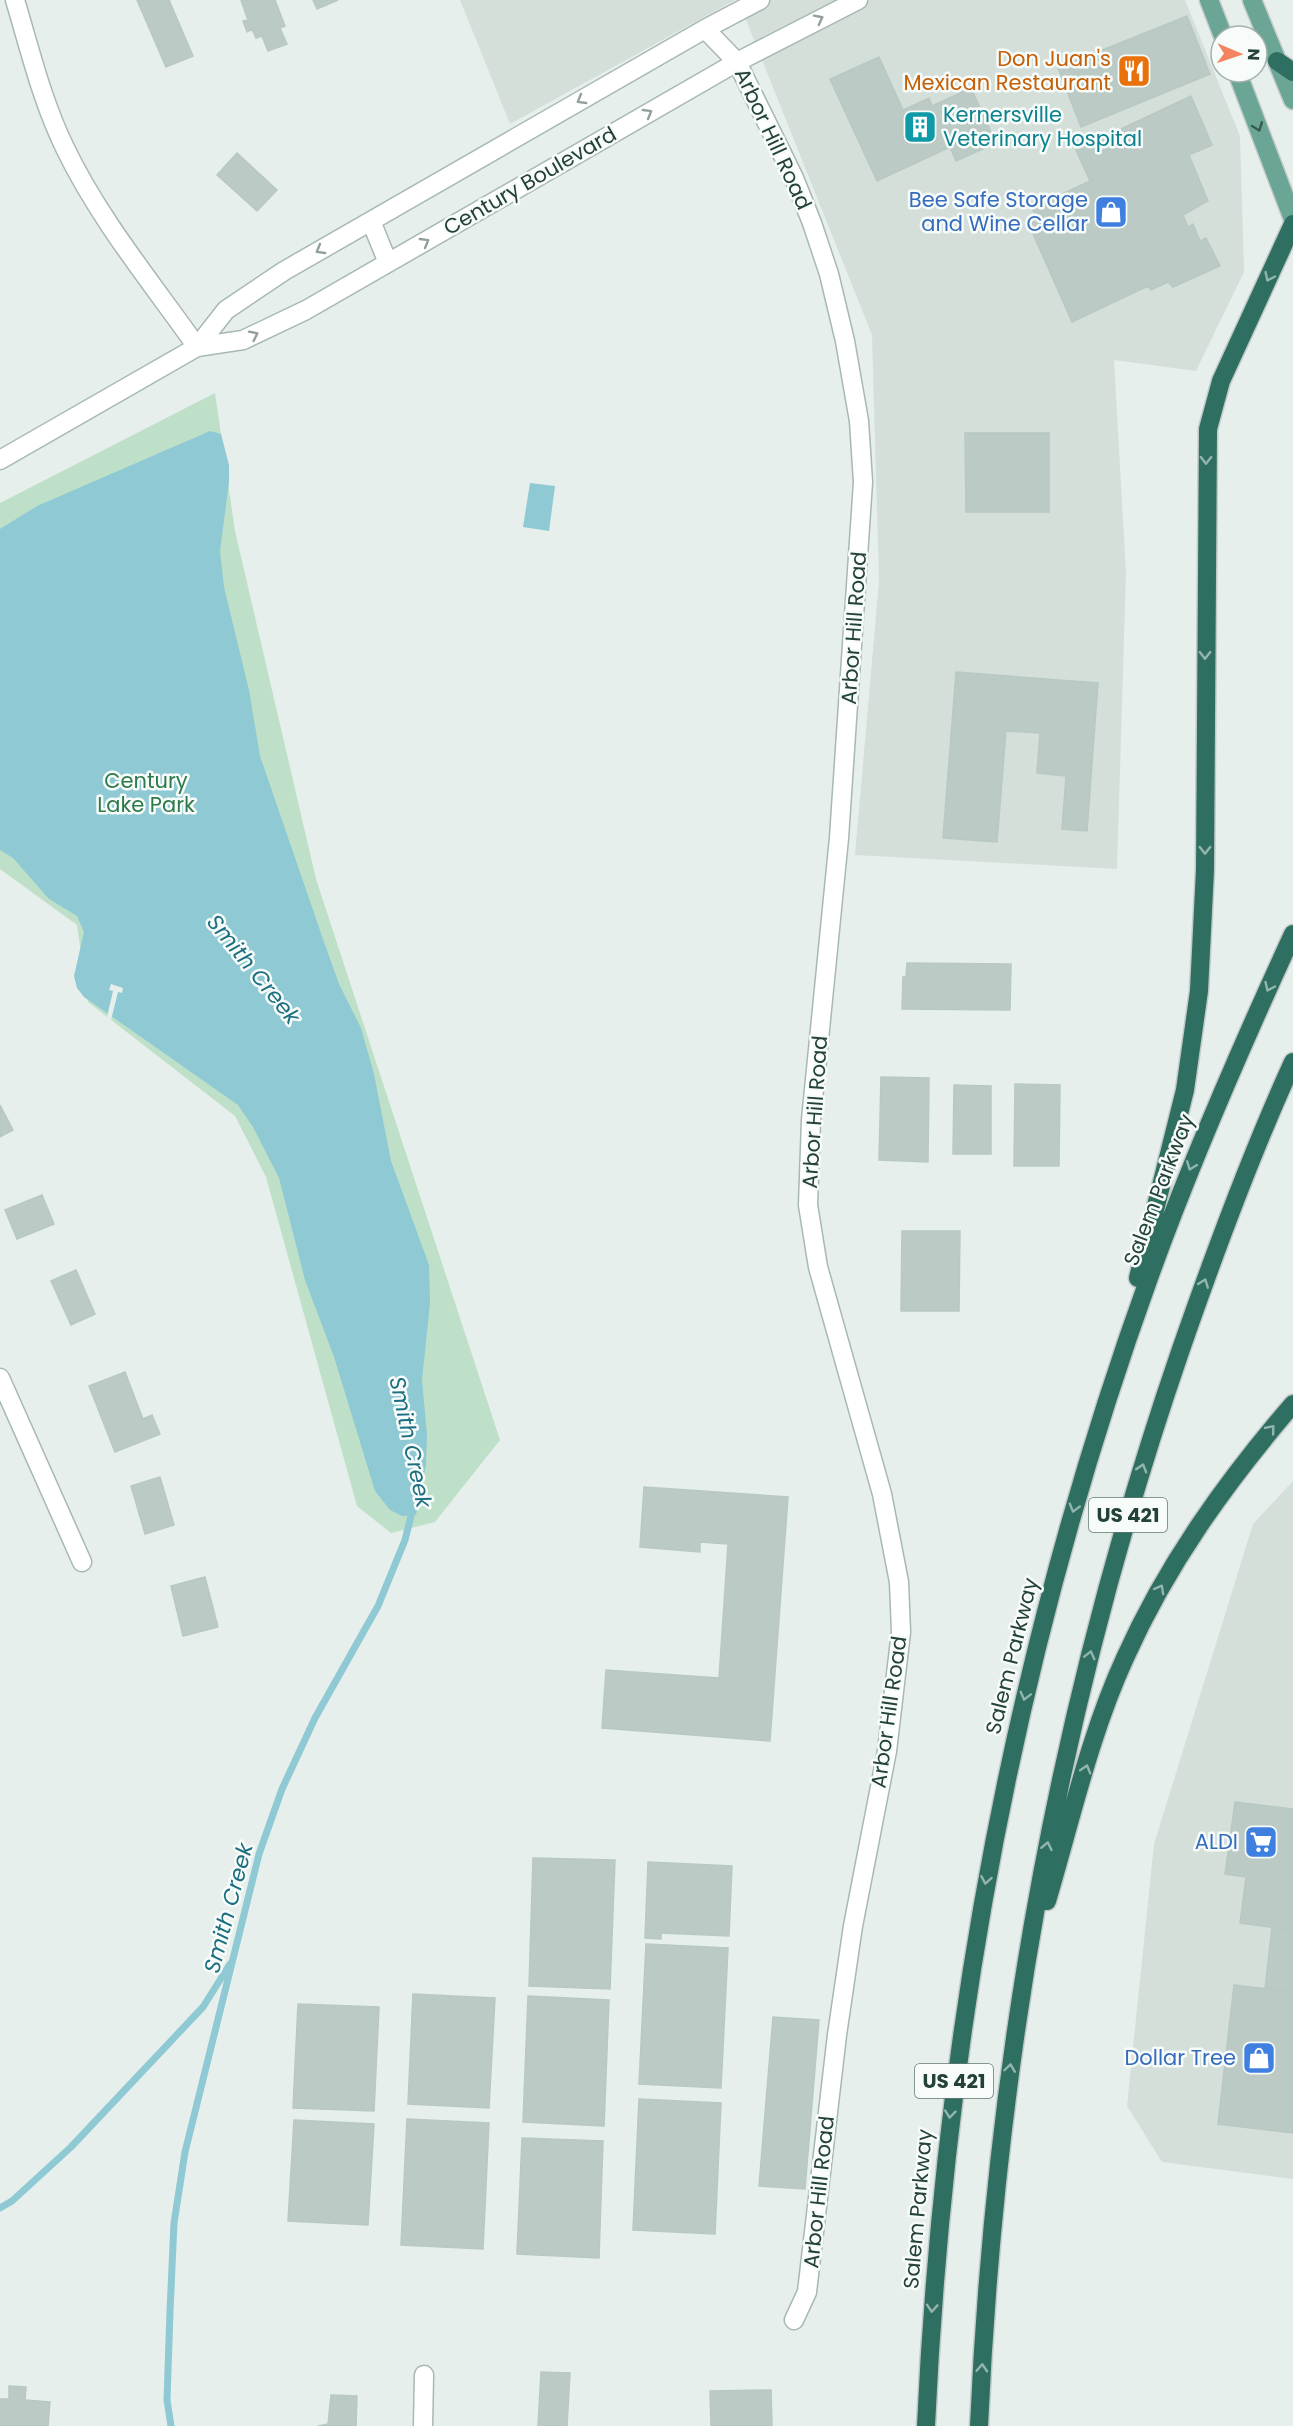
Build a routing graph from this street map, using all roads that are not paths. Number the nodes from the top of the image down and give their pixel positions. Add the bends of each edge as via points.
1 (15, 0) edge
2 (760, 0) edge
3 (858, 0) edge
4 (1209, 0) edge
5 (1252, 0) edge
6 (1218, 24) edge
7 (705, 29) junction
8 (1277, 61) junction
9 (738, 62) junction
10 (1293, 72) edge
11 (1242, 84) edge
12 (1293, 100) edge
13 (1293, 219) edge
14 (371, 221) junction
15 (1293, 224) edge
16 (388, 263) junction
17 (197, 347) junction
18 (0, 460) edge
19 (1293, 934) edge
20 (1293, 1062) edge
21 (0, 1378) edge
22 (1110, 1392) junction
23 (1293, 1404) edge
24 (82, 1562) dead end
25 (1022, 1986) junction
26 (794, 2320) dead end
27 (424, 2375) dead end
28 (423, 2426) edge
29 (926, 2426) edge
30 (979, 2426) edge

1 - 17 street via 42,93 65,149 98,206
2 - 7 street, Century Boulevard
9 -> 3 street, Century Boulevard
4 - 6 main road
5 - 8 main road
7 - 9 street, Arbor Hill Road
7 -> 14 street, Century Boulevard
8 - 10 highway
8 - 12 main road
16 -> 9 street, Century Boulevard
9 - 26 street, Arbor Hill Road via 794,178 829,274 859,421 862,532 838,852 811,1120 808,1205 818,1267 882,1494 899,1582 901,1632 887,1751 853,1926 837,2034 807,2292
11 -> 13 main road
14 - 16 street
14 -> 17 street, Century Boulevard via 226,310
15 -> 22 highway via 1221,381 1208,429 1205,870 1199,991 1185,1090
17 -> 16 street, Century Boulevard via 243,340 306,310
17 - 18 street, Century Boulevard
19 -> 22 highway, Salem Parkway / US 421 via 1192,1163
25 -> 20 highway, US 421 via 1066,1752 1125,1522 1199,1295
21 - 24 street
22 -> 29 highway, Salem Parkway / US 421 via 1074,1507 1024,1697 990,1857 969,1977 939,2217
25 -> 23 highway via 1094,1743 1143,1618 1194,1530
30 -> 25 highway, US 421 via 992,2222
27 - 28 street

